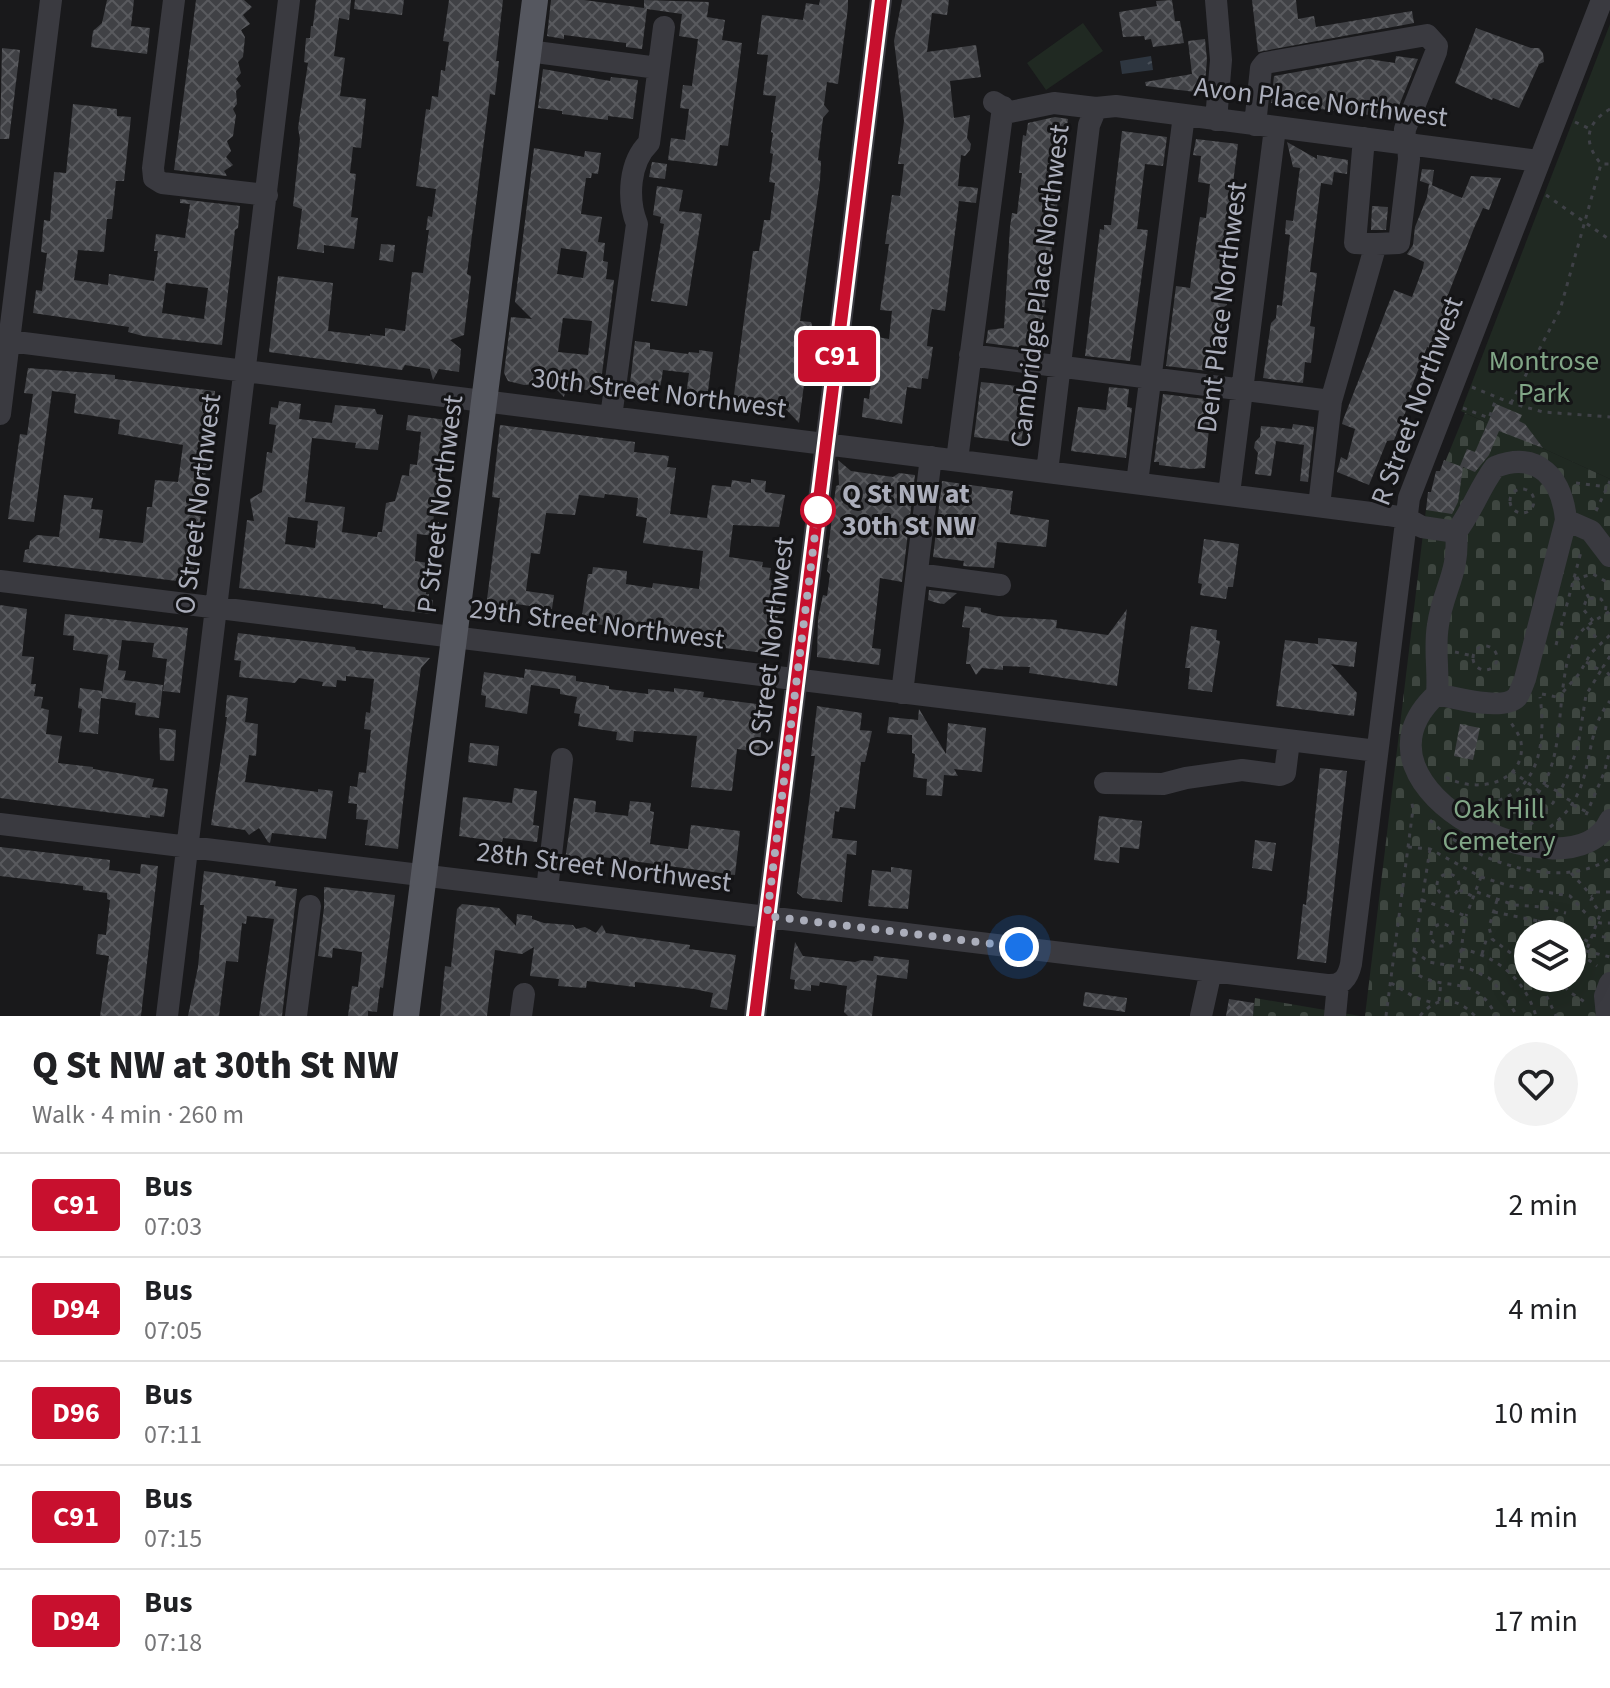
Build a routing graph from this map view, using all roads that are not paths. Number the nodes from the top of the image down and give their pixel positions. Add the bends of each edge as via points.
1 (51, 0) edge
2 (174, 0) edge
3 (289, 0) edge
4 (535, 0) edge
5 (881, 0) edge
6 (1216, 0) edge
7 (1602, 0) edge
8 (664, 27) dead end
9 (528, 51) junction
10 (658, 68) junction
11 (1096, 108) junction
12 (1184, 115) junction
13 (1216, 120) junction
14 (1265, 126) junction
15 (1364, 138) junction
16 (1406, 143) junction
17 (1538, 161) junction
18 (267, 195) junction
19 (1376, 244) junction
20 (4, 341) edge
21 (970, 355) junction
22 (1060, 368) junction
23 (245, 371) junction
24 (1150, 379) junction
25 (1242, 389) junction
26 (1331, 401) junction
27 (485, 402) junction
28 (0, 414) edge
29 (611, 417) junction
30 (826, 443) junction
31 (931, 457) junction
32 (957, 460) junction
33 (1047, 472) junction
34 (1137, 483) junction
35 (1229, 494) junction
36 (1319, 506) junction
37 (1406, 518) junction
38 (1566, 520) junction
39 (1456, 532) junction
40 (1610, 556) edge
41 (917, 574) junction
42 (0, 581) edge
43 (1000, 585) dead end
44 (216, 608) junction
45 (455, 636) junction
46 (796, 679) junction
47 (902, 693) junction
48 (1437, 694) junction
49 (1289, 741) junction
50 (1377, 751) junction
51 (562, 759) dead end
52 (1105, 783) dead end
53 (1610, 820) edge
54 (0, 824) edge
55 (187, 847) junction
56 (424, 876) junction
57 (547, 890) junction
58 (310, 906) dead end
59 (767, 916) junction
60 (1211, 971) junction
61 (1607, 976) edge
62 (1340, 983) junction
63 (1606, 1015) edge
64 (167, 1016) edge
65 (296, 1016) edge
66 (406, 1016) edge
67 (755, 1016) edge
68 (1201, 1016) edge
69 (1335, 1016) edge

1 - 20 street
2 - 18 street via 153,176 162,183
3 - 18 street, O Street Northwest
4 - 9 main road, P Street Northwest
5 - 30 street, Q Street Northwest
6 - 13 street via 1221,60
7 - 17 street, R Street Northwest
8 - 10 street
9 - 10 street
9 - 27 main road, P Street Northwest
10 - 29 street via 649,143 637,155 630,206 637,224
11 - 12 street, Avon Place Northwest
11 - 21 street, Avon Place Northwest via 1054,103 1010,112 998,105
11 - 22 street, Cambridge Place Northwest via 1089,125
12 - 13 street, Avon Place Northwest
12 - 24 street
13 - 14 street, Avon Place Northwest
14 - 15 street, Avon Place Northwest
14 - 16 street, Dent Place Northwest via 1265,63 1427,35 1436,52 1405,129
14 - 25 street, Dent Place Northwest
15 - 16 street, Avon Place Northwest
15 - 19 street via 1355,243
16 - 17 street, Avon Place Northwest
16 - 19 street via 1409,159 1399,243
17 - 37 street, R Street Northwest via 1412,489
18 - 23 street, O Street Northwest
19 - 26 street
20 - 23 street, 30th Street Northwest
20 - 28 street
21 - 22 street
21 - 32 street
22 - 24 street
22 - 33 street, Cambridge Place Northwest
23 - 27 street, 30th Street Northwest
23 - 44 street, O Street Northwest
24 - 25 street
24 - 34 street
25 - 26 street
25 - 35 street, Dent Place Northwest
26 - 36 street
27 - 29 street, 30th Street Northwest
27 - 45 main road, P Street Northwest
29 - 30 street, 30th Street Northwest
30 - 31 street, 30th Street Northwest
30 - 46 street, Q Street Northwest
31 - 32 street, 30th Street Northwest
31 - 41 street
32 - 33 street, 30th Street Northwest
33 - 34 street, 30th Street Northwest
34 - 35 street, 30th Street Northwest
35 - 36 street, 30th Street Northwest
36 - 37 street, 30th Street Northwest
37 - 39 street, 30th Street Northwest via 1422,527
37 - 50 street, R Street Northwest
38 - 39 street via 1556,481 1539,467 1519,461 1495,467
38 - 40 street via 1587,529
38 - 48 street via 1517,697 1495,704
39 - 48 street via 1456,565 1438,622
41 - 43 street
41 - 47 street
42 - 44 street, 29th Street Northwest
44 - 45 street, 29th Street Northwest
44 - 55 street, O Street Northwest
45 - 46 street, 29th Street Northwest
45 - 56 main road, P Street Northwest
46 - 47 street, 29th Street Northwest
46 - 59 street, Q Street Northwest
47 - 49 street, 29th Street Northwest
48 - 53 street via 1416,718 1409,743 1410,757 1433,793 1506,838 1543,847 1578,847 1593,841
49 - 50 street, 29th Street Northwest
49 - 52 street via 1285,773 1280,775 1242,770 1163,784
50 - 62 street, R Street Northwest via 1351,964
51 - 57 street
54 - 55 street, 28th Street Northwest
55 - 56 street, 28th Street Northwest
55 - 64 street, O Street Northwest
56 - 57 street, 28th Street Northwest
56 - 66 main road, P Street Northwest
57 - 59 street, 28th Street Northwest
58 - 65 street
59 - 60 street, 28th Street Northwest
59 - 67 street, Q Street Northwest
60 - 62 street, 28th Street Northwest
60 - 68 street
61 - 63 street
62 - 69 street, R Street Northwest

